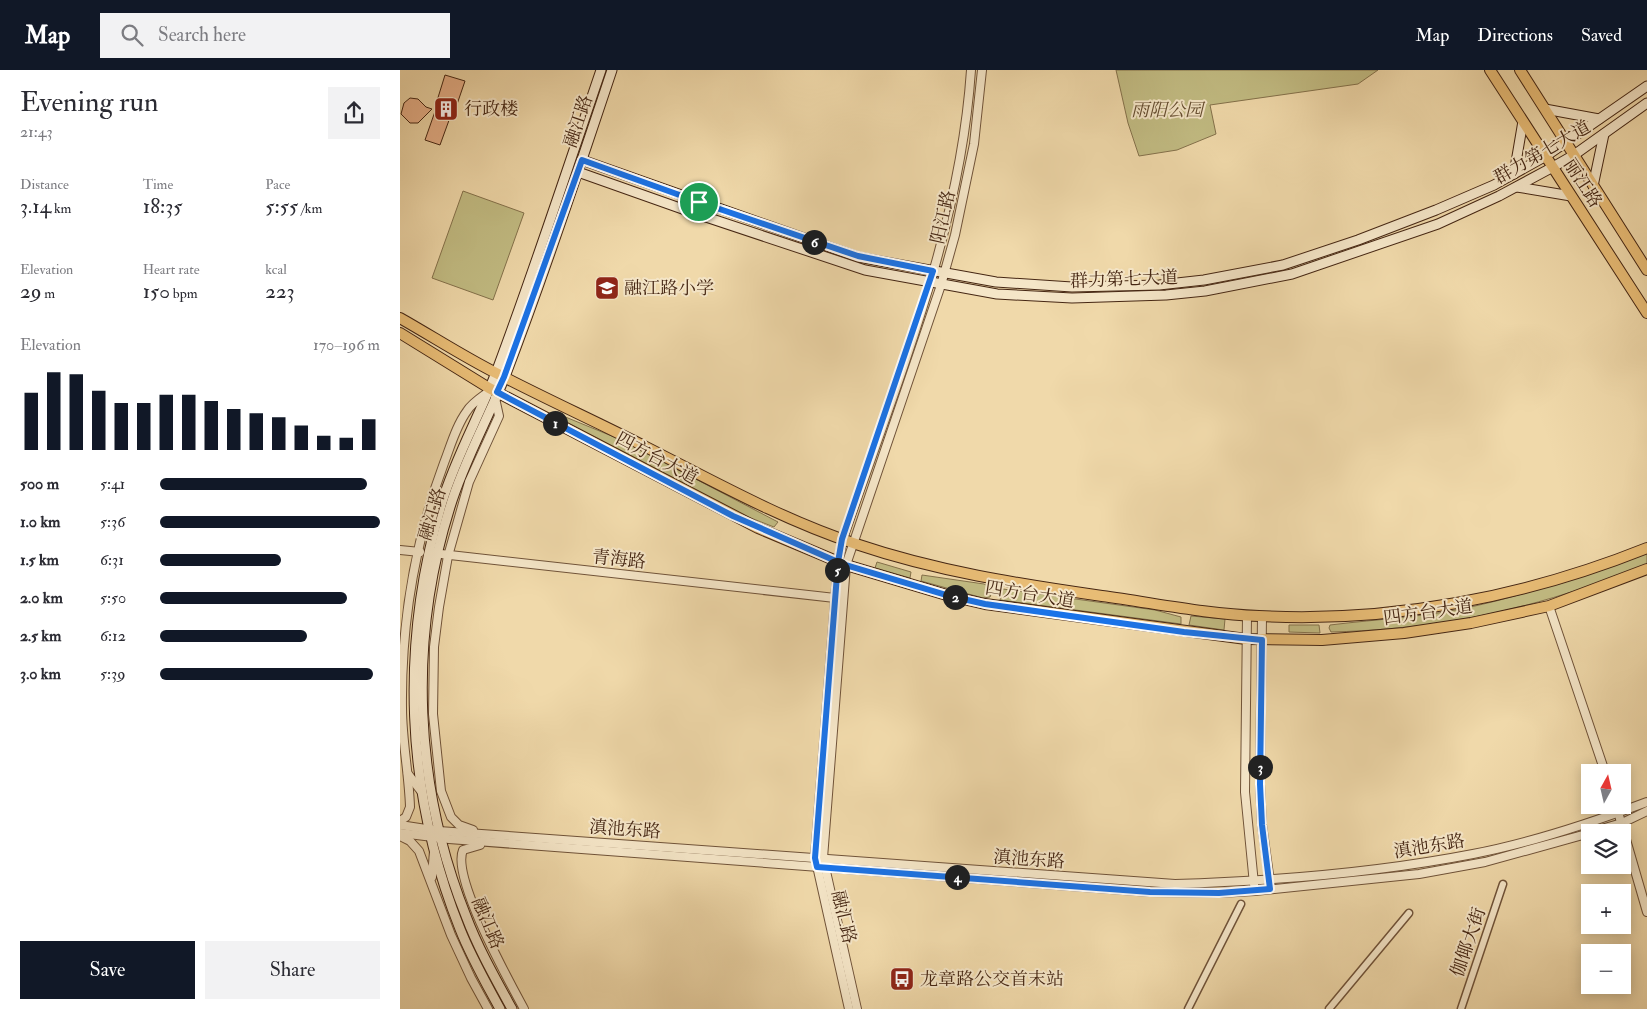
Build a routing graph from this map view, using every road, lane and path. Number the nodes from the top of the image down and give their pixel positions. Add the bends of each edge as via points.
1 (602, 70) edge
2 (612, 70) edge
3 (971, 70) edge
4 (982, 70) edge
5 (1490, 70) edge
6 (1520, 70) edge
7 (1647, 86) edge
8 (1647, 103) edge
9 (1545, 109) junction
10 (1599, 119) junction
11 (1523, 121) junction
12 (1604, 134) junction
13 (1566, 142) junction
14 (1574, 155) junction
15 (1546, 156) junction
16 (582, 160) junction
17 (1553, 167) junction
18 (578, 172) junction
19 (1514, 174) junction
20 (1593, 186) junction
21 (1517, 187) junction
22 (1571, 196) junction
23 (1647, 270) edge
24 (933, 271) junction
25 (944, 274) junction
26 (930, 283) junction
27 (941, 285) junction
28 (1647, 314) edge
29 (400, 318) edge
30 (400, 333) edge
31 (500, 375) junction
32 (492, 393) junction
33 (446, 488) junction
34 (431, 499) junction
35 (446, 521) junction
36 (842, 539) junction
37 (853, 544) junction
38 (450, 546) junction
39 (1647, 548) edge
40 (400, 550) edge
41 (417, 552) junction
42 (432, 553) junction
43 (448, 556) junction
44 (842, 563) junction
45 (1647, 569) edge
46 (835, 598) junction
47 (1549, 606) junction
48 (1247, 616) junction
49 (1262, 617) junction
50 (1246, 639) junction
51 (1262, 640) junction
52 (1602, 764) edge
53 (406, 772) junction
54 (421, 792) junction
55 (1647, 802) edge
56 (1631, 806) edge
57 (1647, 812) edge
58 (1602, 814) edge
59 (1619, 814) edge
60 (400, 821) edge
61 (1622, 823) junction
62 (1619, 824) edge
63 (400, 825) edge
64 (430, 833) junction
65 (400, 834) edge
66 (440, 835) junction
67 (496, 835) junction
68 (1581, 835) edge
69 (491, 842) junction
70 (434, 849) junction
71 (819, 858) junction
72 (449, 864) junction
73 (821, 867) junction
74 (1269, 879) junction
75 (1253, 881) junction
76 (432, 882) junction
77 (1503, 884) dead end
78 (468, 889) junction
79 (1270, 889) junction
80 (1255, 891) junction
81 (1241, 904) dead end
82 (1647, 912) edge
83 (1409, 913) dead end
84 (488, 1009) edge
85 (500, 1009) edge
86 (512, 1009) edge
87 (524, 1009) edge
88 (849, 1009) edge
89 (857, 1009) edge
90 (1188, 1009) edge
91 (1329, 1009) edge
92 (1461, 1009) edge

1 - 31 main road, 融江路
2 - 16 main road, 融江路
3 - 24 street, 阳江路 via 960,161
4 - 25 street, 阳江路 via 970,169
5 - 11 main road, 丽江路
6 - 9 main road, 丽江路
7 - 10 main road, 群力第七大道
8 - 12 main road, 群力第七大道
9 - 10 main road
9 - 13 main road, 丽江路
10 - 13 main road, 群力第七大道
11 - 15 main road, 丽江路
11 - 19 main road
12 - 14 main road, 群力第七大道
12 - 20 main road
13 - 14 main road, 丽江路
13 - 15 main road, 群力第七大道
14 - 17 main road, 群力第七大道
14 - 20 main road, 丽江路
15 - 17 main road, 丽江路
15 - 19 main road, 群力第七大道
16 - 18 main road, 融江路
16 - 24 main road, 群力第七大道 via 858,256
17 - 21 main road, 群力第七大道
17 - 22 main road, 丽江路
18 - 26 main road, 群力第七大道 via 865,270
18 - 31 main road, 融江路
19 - 25 main road, 群力第七大道 via 1436,210 1358,240 1283,265 1204,280 1158,285 1072,287 996,282
20 - 23 main road, 丽江路
21 - 22 main road
21 - 27 main road, 群力第七大道 via 1438,224 1371,248 1292,274 1205,291 1072,298 997,294
22 - 28 main road, 丽江路
24 - 25 main road, 群力第七大道
24 - 26 street, 阳江路
25 - 27 street, 阳江路
26 - 27 main road, 群力第七大道
26 - 36 street, 阳江路
27 - 37 street, 阳江路
29 - 31 main road, 四方台大道
30 - 32 main road, 四方台大道
31 - 32 main road, 融江路
31 - 36 main road, 四方台大道 via 763,506
32 - 33 main road, 融江路
32 - 34 street via 468,409
32 - 35 main road, 融江路
32 - 38 street via 498,416 469,482
32 - 44 main road, 四方台大道 via 733,516
33 - 34 street
33 - 42 main road, 融江路
34 - 41 street
35 - 38 street
35 - 42 main road, 融江路
36 - 37 main road, 四方台大道
36 - 44 street, 阳江路
37 - 44 street, 阳江路
37 - 48 main road, 四方台大道 via 918,564 988,579
38 - 43 street
39 - 49 main road, 四方台大道 via 1547,583 1428,608 1365,614
40 - 41 street, 青海路
41 - 42 street, 青海路
41 - 53 street via 402,669
42 - 43 street, 青海路
42 - 54 main road, 融江路 via 416,618 412,687 414,741
42 - 66 main road, 融江路 via 422,714 426,766
43 - 46 street, 青海路
43 - 67 street via 436,624 433,682 434,735 441,791 448,812 459,825
44 - 46 street, 融汇路
44 - 50 main road, 四方台大道 via 985,604
44 - 71 street, 融汇路
45 - 47 main road, 四方台大道
46 - 71 street, 融汇路
47 - 51 main road, 四方台大道 via 1472,624 1404,633 1322,640
47 - 52 street
48 - 49 main road, 四方台大道
48 - 50 street
49 - 51 street
50 - 51 main road, 四方台大道
50 - 75 street via 1245,792
51 - 74 street via 1260,784
53 - 54 street
53 - 60 street via 410,806 406,817
54 - 64 main road, 融江路
55 - 56 street, 滇池东路
57 - 61 street, 滇池东路
58 - 74 street, 滇池东路 via 1474,854 1402,866
59 - 61 street
61 - 62 street, 滇池东路
61 - 82 street
63 - 64 street, 滇池东路
64 - 65 street, 滇池东路
64 - 66 street, 滇池东路
64 - 70 main road, 融江路
65 - 76 street via 419,850
66 - 67 street, 滇池东路
66 - 69 street, 滇池东路
66 - 72 main road, 融江路
67 - 71 street, 滇池东路
68 - 79 street, 滇池东路 via 1453,868
69 - 73 street, 滇池东路
69 - 78 street via 463,850 460,861
70 - 76 street
70 - 85 main road, 融江路 via 460,932
71 - 73 street, 融汇路
71 - 75 street, 滇池东路 via 1148,884
72 - 78 street
72 - 86 main road, 融江路 via 475,937
73 - 80 street, 滇池东路 via 1150,892
73 - 88 street, 融汇路
73 - 89 street, 融汇路
74 - 75 street, 滇池东路
74 - 79 street
75 - 80 street
76 - 84 street via 458,950
77 - 92 street, 伽倻大街
78 - 87 street via 491,946
79 - 80 street, 滇池东路
81 - 90 street
83 - 91 street

